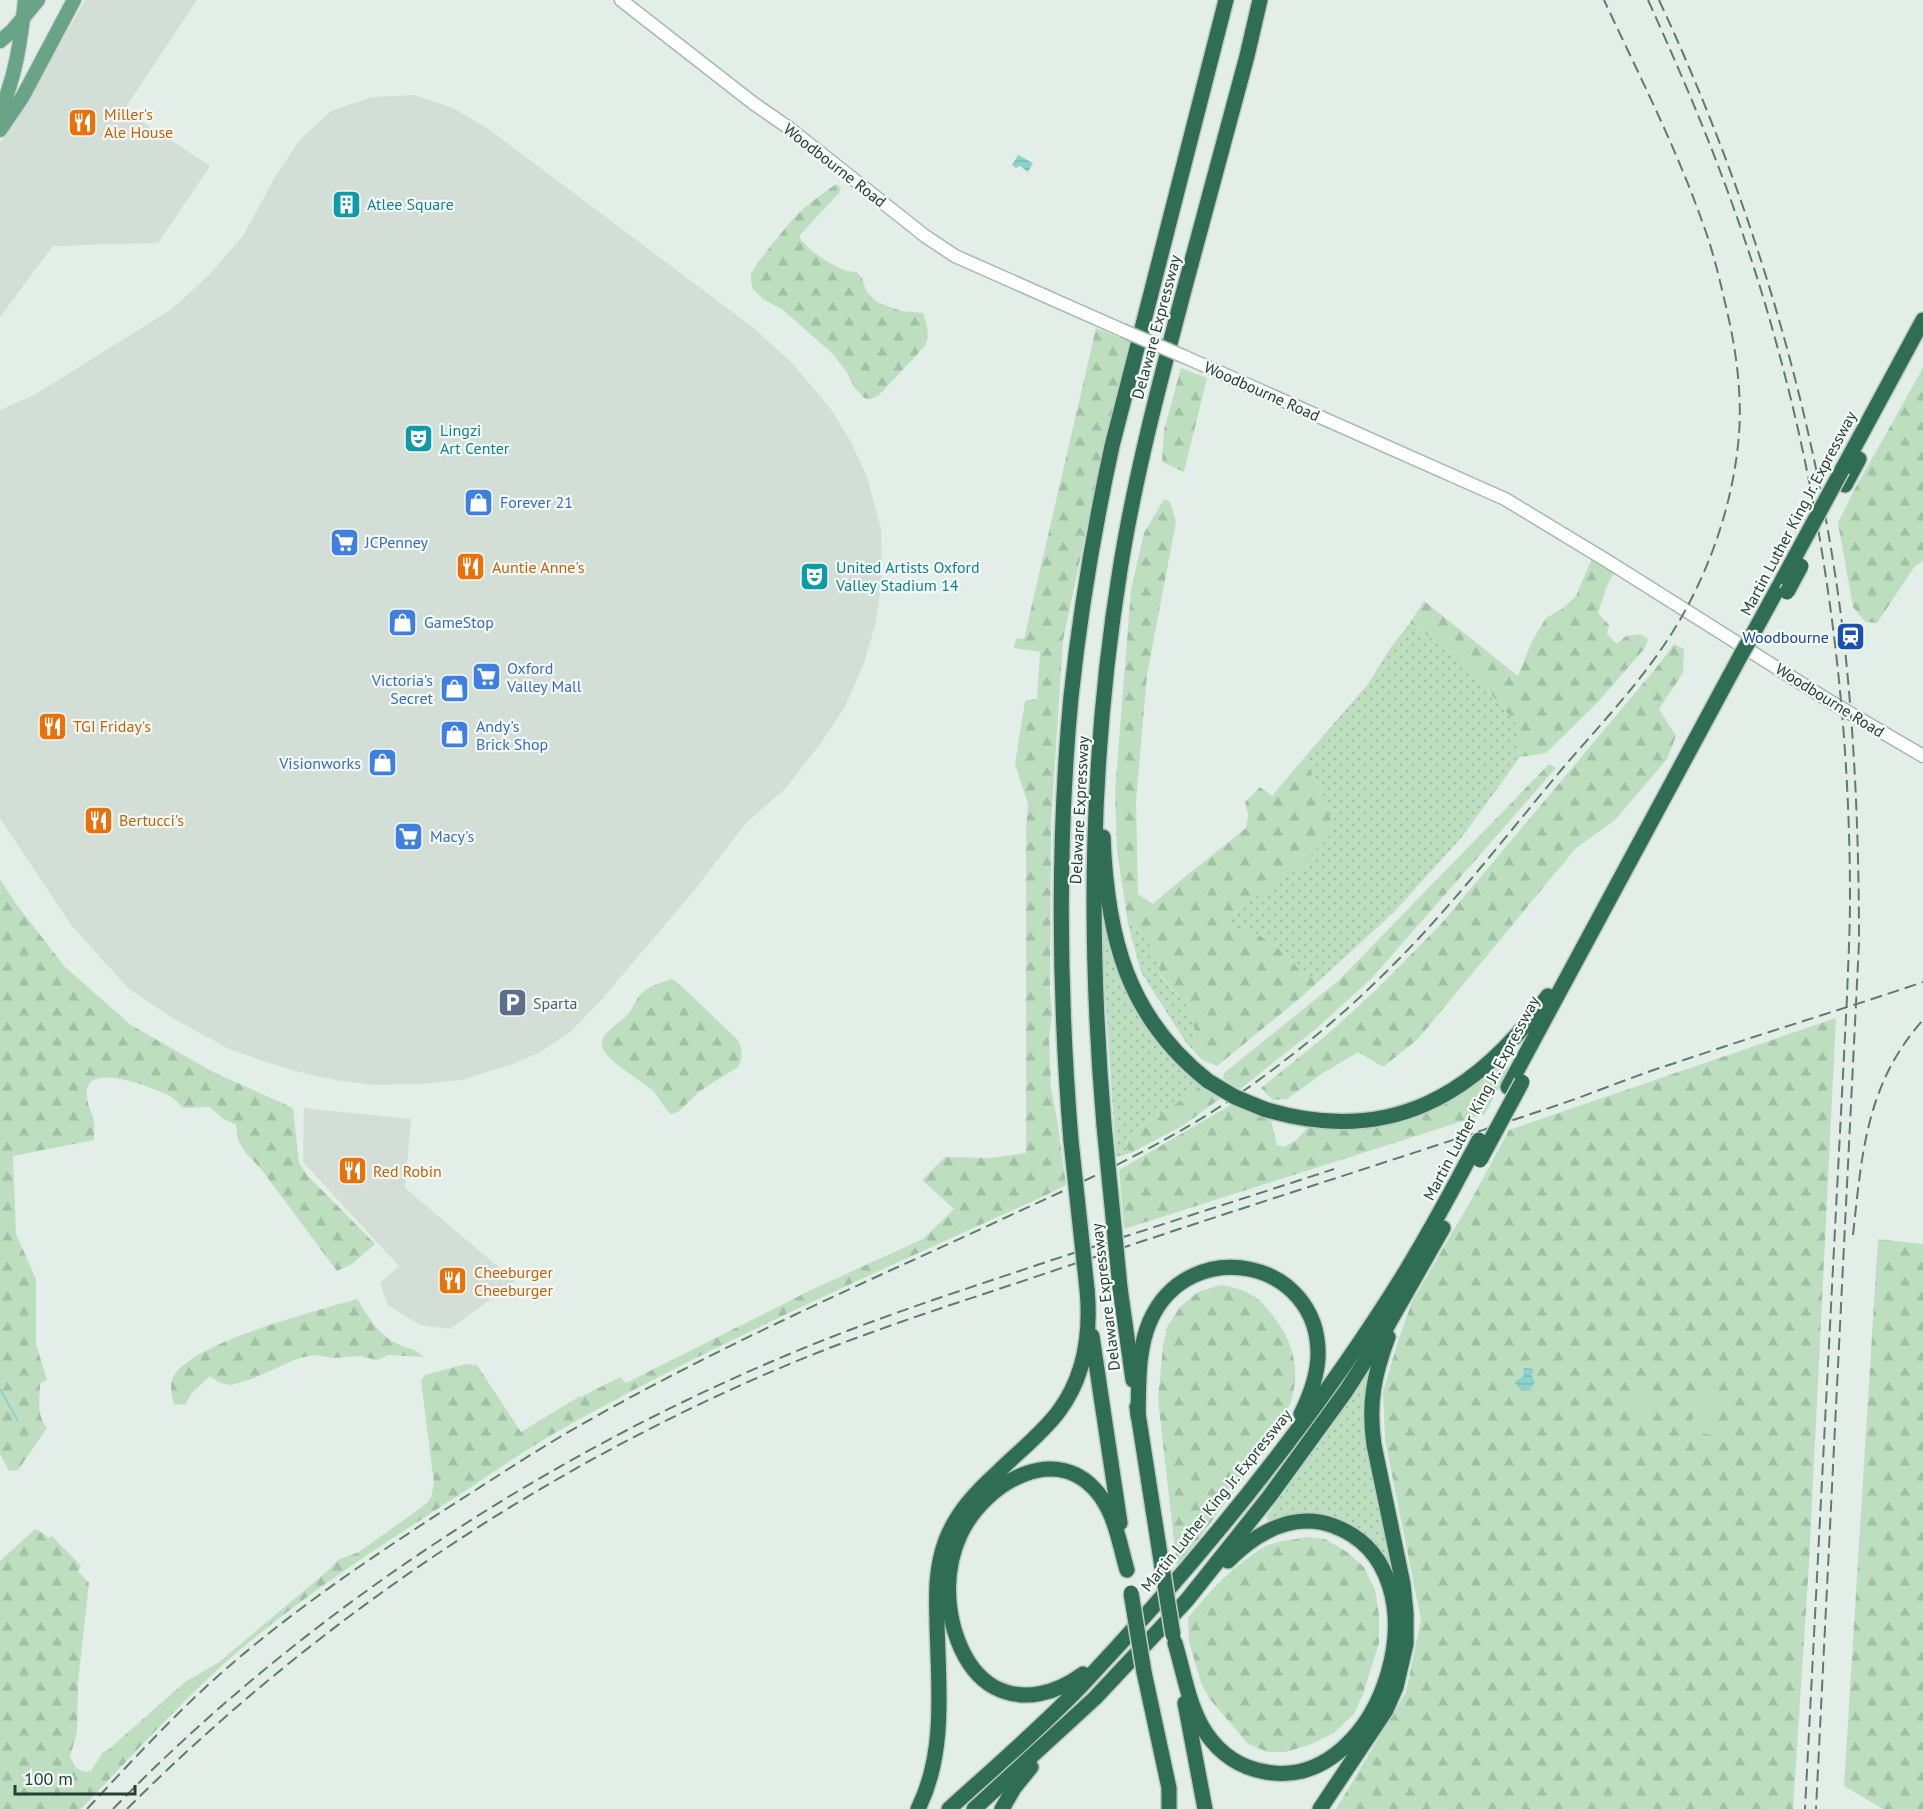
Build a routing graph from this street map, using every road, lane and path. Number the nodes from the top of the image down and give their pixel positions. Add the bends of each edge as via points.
1 (25, 0) edge
2 (38, 0) edge
3 (74, 0) edge
4 (621, 0) edge
5 (1226, 0) edge
6 (1260, 0) edge
7 (23, 18) junction
8 (0, 41) edge
9 (0, 112) edge
10 (0, 130) edge
11 (1923, 320) edge
12 (1923, 341) edge
13 (1750, 650) junction
14 (1099, 750) junction
15 (1923, 756) edge
16 (1585, 945) junction
17 (1515, 1085) junction
18 (1473, 1162) junction
19 (1400, 1304) junction
20 (1088, 1306) junction
21 (1138, 1416) junction
22 (1280, 1452) junction
23 (1127, 1570) junction
24 (1187, 1600) junction
25 (1174, 1639) junction
26 (1111, 1652) junction
27 (1068, 1725) junction
28 (918, 1809) edge
29 (950, 1809) edge
30 (974, 1809) edge
31 (1002, 1809) edge
32 (1171, 1809) edge
33 (1205, 1809) edge
34 (1320, 1809) edge

1 - 7 main road
2 - 7 main road
3 - 10 main road
4 - 15 main road, Woodbourne Road, bridge via 955,256 1505,499
5 - 20 highway, Delaware Expressway, bridge via 1112,446 1080,627 1066,757 1061,883 1064,1029
6 - 14 highway, Delaware Expressway via 1142,457 1120,568
7 - 8 main road
7 - 9 main road via 18,59
11 - 13 highway, Martin Luther King Jr. Expressway, bridge via 1784,576
12 - 13 highway, Martin Luther King Jr. Expressway, bridge via 1787,592
13 - 16 highway, Martin Luther King Jr. Expressway
13 - 17 highway, Martin Luther King Jr. Expressway
14 - 16 highway, bridge via 1108,893 1126,974 1156,1029 1180,1057 1208,1081 1264,1109 1311,1120 1359,1121 1398,1114 1445,1096 1505,1049
14 - 21 highway, Delaware Expressway, bridge via 1093,931 1095,1005 1120,1288
16 - 17 highway, Martin Luther King Jr. Expressway
17 - 18 highway, Martin Luther King Jr. Expressway, bridge
18 - 19 highway, Martin Luther King Jr. Expressway
18 - 22 highway, Martin Luther King Jr. Expressway via 1390,1297
19 - 24 highway, Martin Luther King Jr. Expressway via 1315,1435
19 - 34 highway via 1379,1362 1371,1412 1405,1599 1405,1652 1386,1710
20 - 23 highway, Delaware Expressway
20 - 28 highway via 1082,1364 1065,1402 1046,1426 974,1495 945,1542 937,1588 937,1747 933,1772
21 - 22 highway via 1143,1344 1151,1320 1166,1296 1185,1280 1209,1270 1253,1270 1292,1291 1307,1312 1316,1337 1318,1356 1313,1384
21 - 25 highway, Delaware Expressway, bridge
22 - 26 highway, Martin Luther King Jr. Expressway via 1199,1554
23 - 26 highway via 1110,1515 1096,1491 1077,1477 1047,1470 1021,1475 989,1495 964,1526 950,1567 949,1599 956,1635 972,1667 997,1688 1020,1695 1048,1692 1077,1678
23 - 32 highway, Delaware Expressway, bridge
24 - 25 highway via 1264,1532 1292,1522 1328,1524 1362,1542 1385,1571 1395,1613 1389,1671 1370,1714 1333,1756 1300,1772 1271,1773 1232,1759 1206,1733 1193,1706
24 - 27 highway, Martin Luther King Jr. Expressway
25 - 33 highway
26 - 29 highway, Martin Luther King Jr. Expressway via 1052,1715
27 - 30 highway, Martin Luther King Jr. Expressway
27 - 31 highway via 1022,1778

